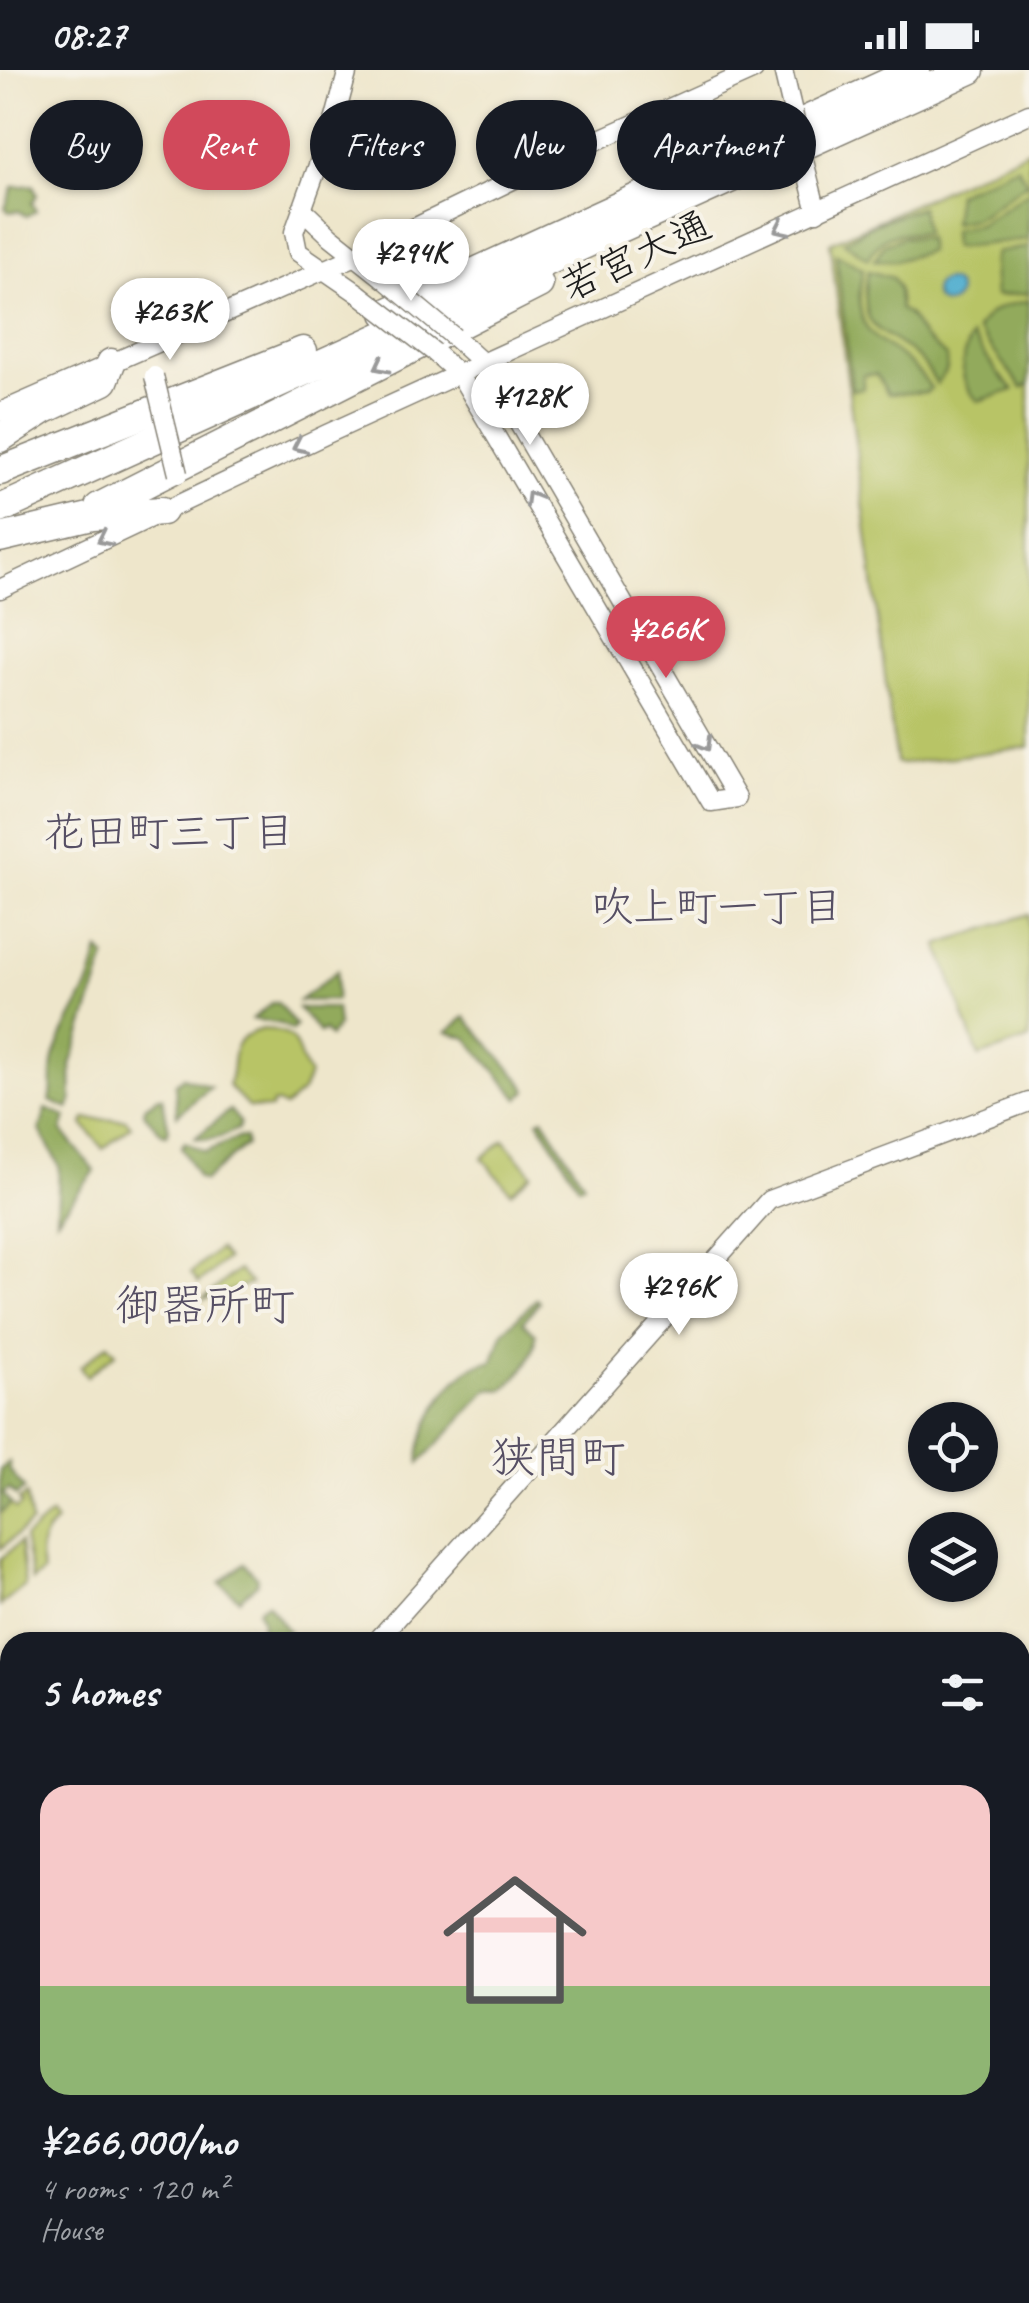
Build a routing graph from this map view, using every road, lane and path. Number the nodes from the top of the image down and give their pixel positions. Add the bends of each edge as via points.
1 (348, 70) edge
2 (754, 70) edge
3 (782, 70) edge
4 (916, 70) edge
5 (970, 70) edge
6 (1029, 114) edge
7 (816, 140) edge
8 (705, 190) edge
9 (709, 190) edge
10 (302, 209) junction
11 (818, 212) junction
12 (356, 256) junction
13 (322, 270) junction
14 (150, 346) junction
15 (304, 351) junction
16 (111, 363) junction
17 (484, 364) junction
18 (460, 375) junction
19 (0, 412) edge
20 (0, 438) edge
21 (0, 471) edge
22 (0, 489) edge
23 (174, 505) junction
24 (99, 507) dead end
25 (0, 509) edge
26 (43, 535) dead end
27 (0, 538) edge
28 (0, 555) edge
29 (0, 589) edge
30 (1029, 1102) edge
31 (385, 1632) edge

1 - 10 street
2 - 12 street
3 - 11 street, bridge
4 - 15 highway
5 - 7 highway
6 - 11 street, 若宮大通
8 - 25 highway
9 -> 24 highway via 499,306
10 - 12 street
10 - 13 street via 294,232 298,252
11 -> 17 street, 若宮大通
12 - 13 street
12 - 17 street, bridge
13 - 14 street
13 - 18 street, bridge
14 - 16 street
14 - 23 street, bridge via 178,474
15 - 21 highway
15 - 22 highway
16 - 19 street
16 - 20 highway via 104,381
17 - 18 street, 若宮大通
17 -> 18 street via 736,798 710,802
18 -> 23 street, 若宮大通
23 - 27 highway
23 -> 29 street, 若宮大通
26 - 28 highway
30 - 31 street via 769,1200

